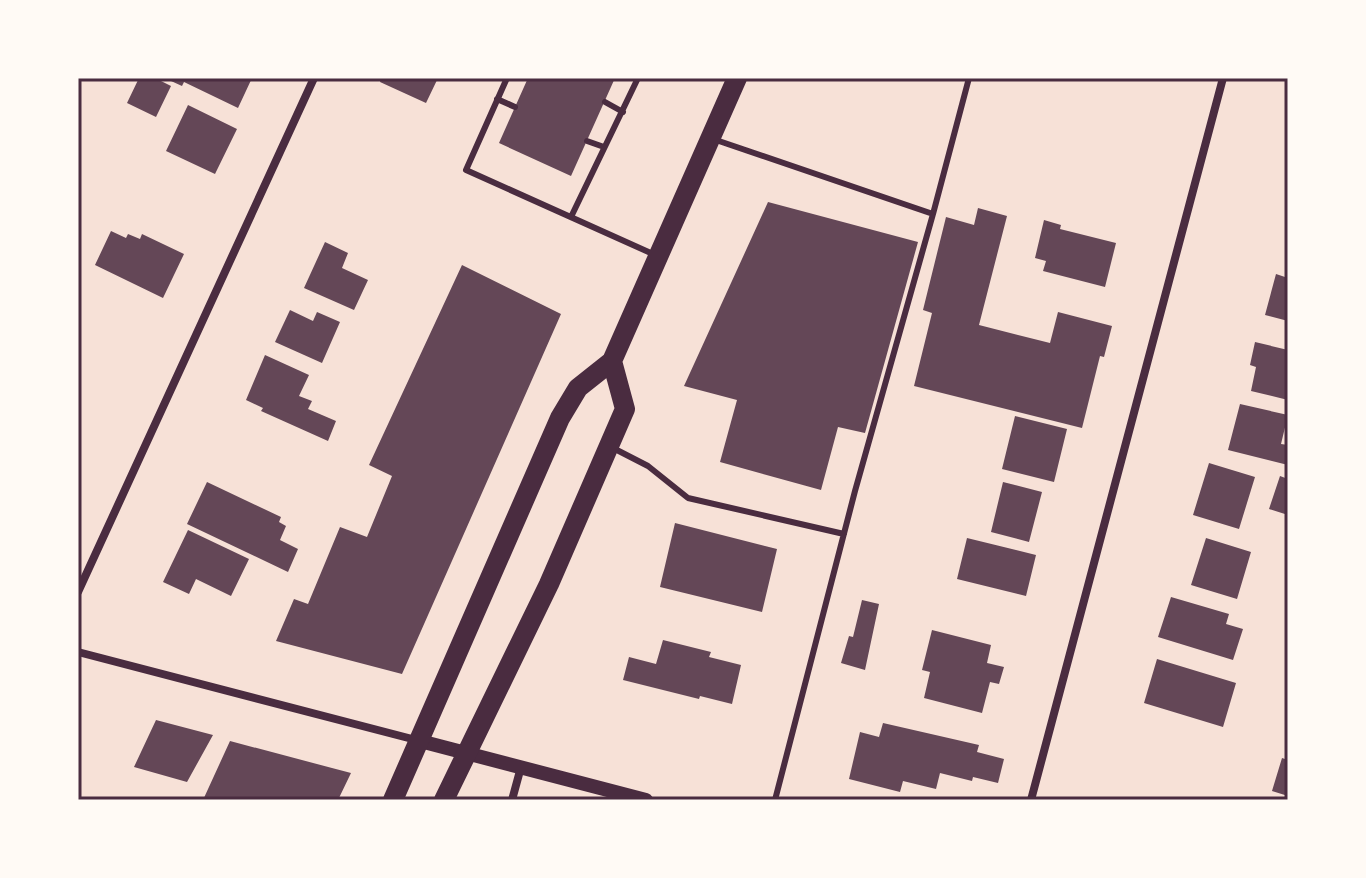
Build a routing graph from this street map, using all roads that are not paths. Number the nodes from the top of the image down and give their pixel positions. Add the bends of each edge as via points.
1 (314, 78) edge
2 (507, 78) edge
3 (638, 78) edge
4 (737, 78) edge
5 (969, 78) edge
6 (1223, 78) edge
7 (497, 99) junction
8 (605, 102) dead end
9 (515, 107) dead end
10 (623, 112) junction
11 (709, 138) junction
12 (587, 141) dead end
13 (604, 147) junction
14 (933, 214) junction
15 (571, 217) junction
16 (656, 256) junction
17 (612, 361) junction
18 (609, 446) junction
19 (844, 534) junction
20 (78, 592) edge
21 (78, 652) edge
22 (420, 741) junction
23 (465, 753) junction
24 (521, 766) junction
25 (393, 800) edge
26 (444, 800) edge
27 (512, 800) edge
28 (646, 800) edge
29 (775, 800) edge
30 (1031, 800) edge

1 - 20 street
2 - 7 lane
3 - 10 lane
4 - 11 main road
5 - 14 lane
6 - 30 street
7 - 9 lane
7 - 15 lane via 466,170
8 - 10 lane
10 - 13 lane
11 - 14 lane
11 - 16 main road
12 - 13 lane
13 - 15 lane
14 - 19 lane
15 - 16 lane
16 - 17 main road
17 - 18 main road via 625,409
17 - 22 main road via 578,388 560,418
18 - 19 lane via 648,466 688,498
18 - 23 main road via 549,584
19 - 29 lane
21 - 22 street
22 - 23 street
22 - 25 main road
23 - 24 street
23 - 26 main road
24 - 27 street
24 - 28 street

